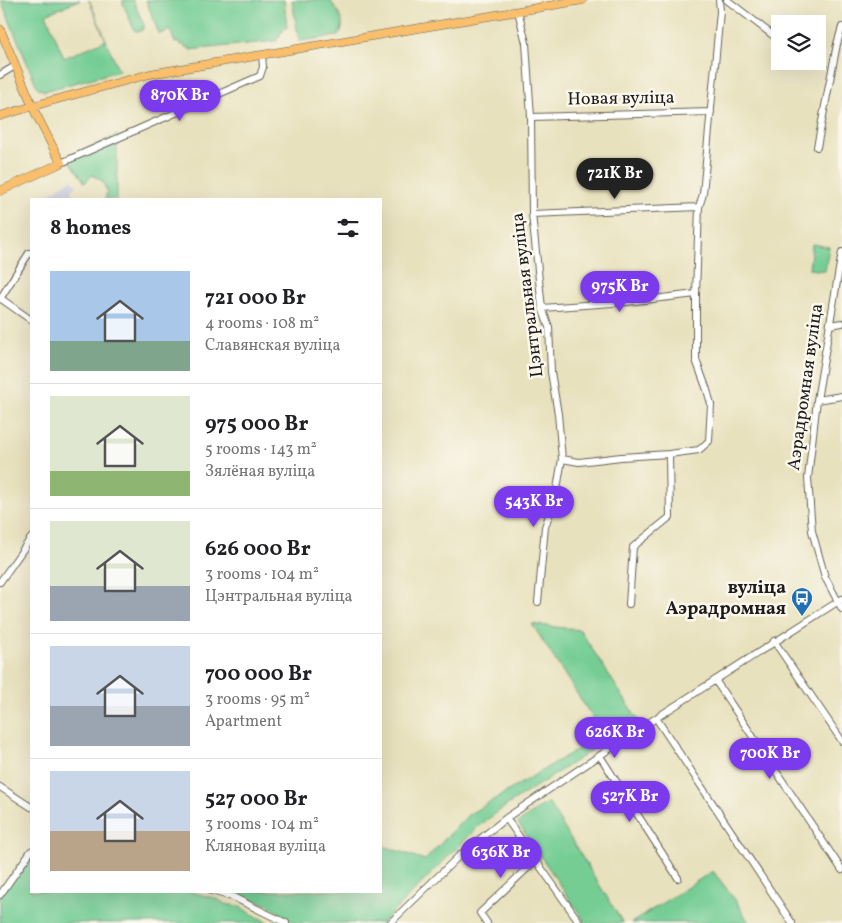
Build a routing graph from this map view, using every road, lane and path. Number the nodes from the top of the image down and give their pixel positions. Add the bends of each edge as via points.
1 (583, 0) edge
2 (719, 0) edge
3 (726, 0) edge
4 (518, 11) junction
5 (842, 27) edge
6 (0, 28) edge
7 (771, 34) edge
8 (262, 55) junction
9 (16, 66) junction
10 (0, 75) edge
11 (32, 106) junction
12 (711, 112) junction
13 (0, 116) edge
14 (531, 117) junction
15 (818, 147) dead end
16 (61, 163) junction
17 (0, 191) edge
18 (699, 207) junction
19 (532, 214) junction
20 (29, 252) dead end
21 (842, 252) edge
22 (696, 294) junction
23 (0, 299) edge
24 (542, 308) junction
25 (30, 319) edge
26 (842, 323) edge
27 (830, 325) junction
28 (842, 396) edge
29 (817, 400) junction
30 (669, 454) junction
31 (562, 459) junction
32 (30, 539) edge
33 (0, 582) edge
34 (840, 600) edge
35 (538, 602) dead end
36 (629, 604) dead end
37 (842, 610) edge
38 (774, 641) junction
39 (715, 680) junction
40 (656, 718) junction
41 (842, 741) edge
42 (600, 756) junction
43 (0, 787) edge
44 (30, 806) edge
45 (506, 818) junction
46 (30, 852) edge
47 (536, 860) junction
48 (842, 870) edge
49 (678, 878) dead end
50 (218, 893) edge
51 (0, 895) edge
52 (286, 923) edge
53 (390, 923) edge
54 (487, 923) edge
55 (580, 923) edge
56 (792, 923) edge

1 - 4 main road
2 - 12 street
3 - 7 street
4 - 8 main road
4 - 14 street, Цэнтральная вуліца via 526,43
5 - 15 street
6 - 9 main road
8 - 11 main road via 150,74
8 - 16 street via 260,76
9 - 10 street
9 - 11 main road
11 - 13 main road
11 - 16 main road
12 - 14 street, Новая вуліца
12 - 18 street via 704,194
14 - 19 street, Цэнтральная вуліца
16 - 17 main road
18 - 19 street
18 - 22 street
19 - 24 street, Цэнтральная вуліца
20 - 23 street
21 - 27 street, Аэрадромная вуліца
22 - 24 street
22 - 30 street via 696,360 711,404 709,441 698,450
23 - 25 street
24 - 31 street, Цэнтральная вуліца via 548,327
26 - 27 street
27 - 29 street, Аэрадромная вуліца
28 - 29 street
29 - 34 street, Аэрадромная вуліца via 808,478 812,531 825,578
30 - 31 street via 579,462
30 - 36 street via 670,517 633,547
31 - 35 street, Цэнтральная вуліца via 556,495 545,527
32 - 33 street
34 - 37 street, Аэрадромная вуліца
34 - 38 street
38 - 39 street
38 - 41 street
39 - 40 street
39 - 48 street
40 - 42 street
40 - 56 street
42 - 45 street
42 - 49 street
43 - 44 street
45 - 47 street
45 - 53 street via 460,855
46 - 51 street
47 - 54 street via 480,913
47 - 55 street
50 - 52 street

